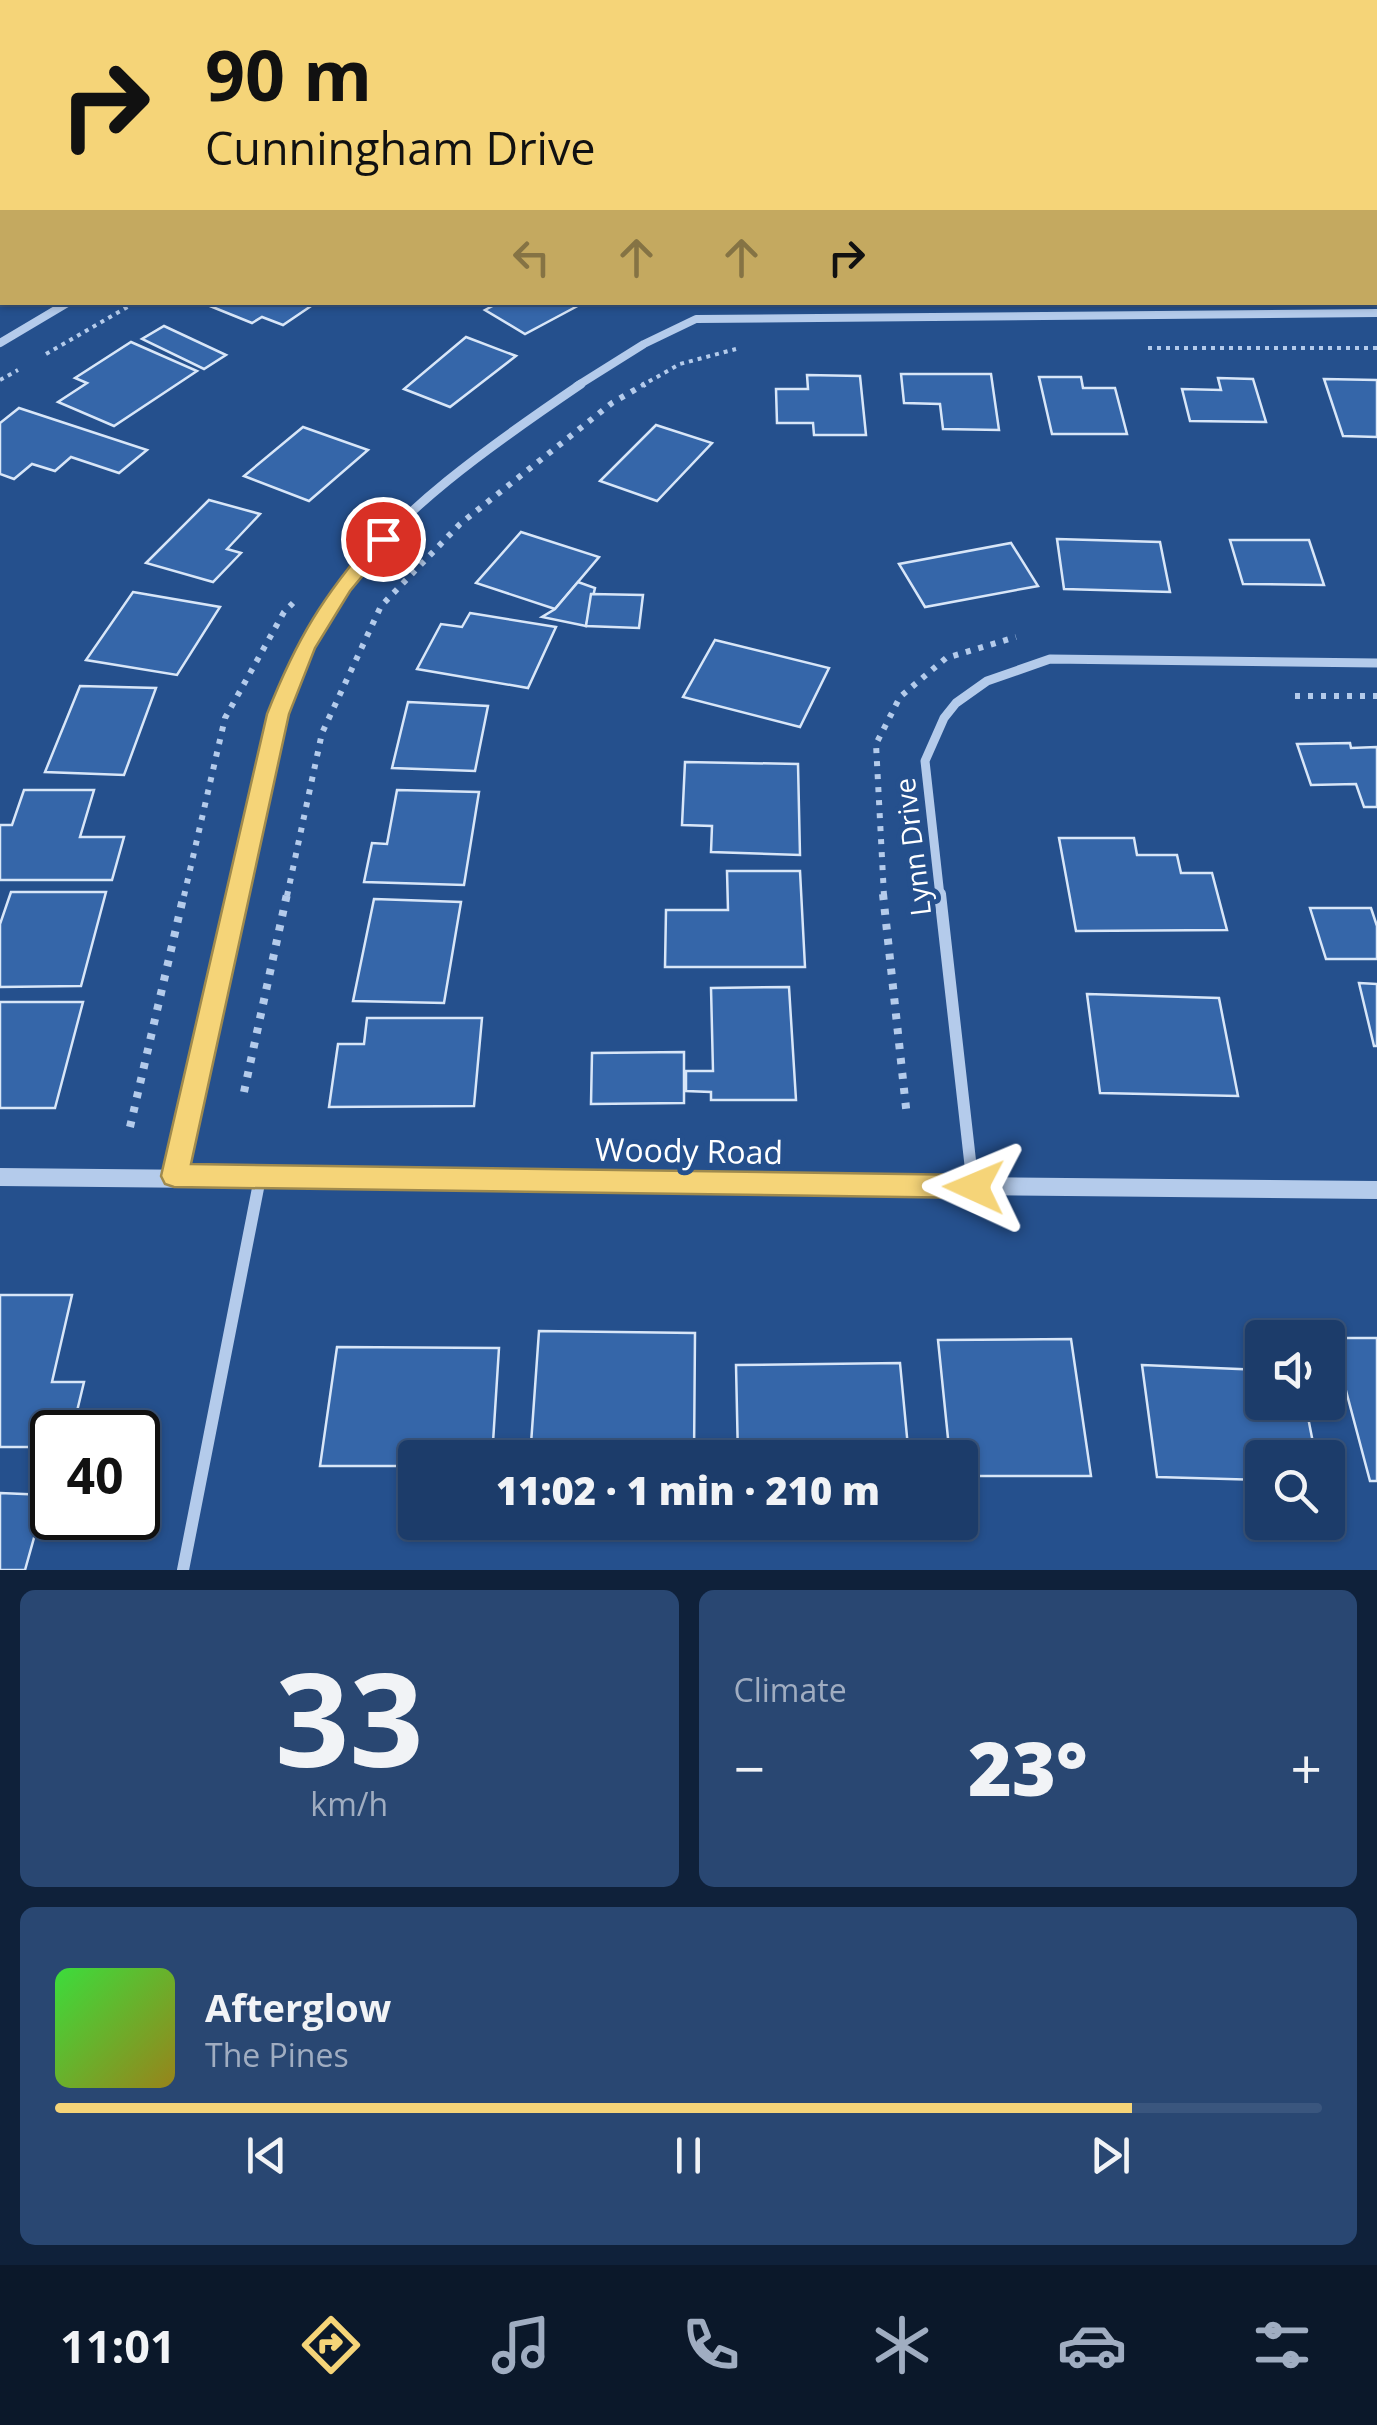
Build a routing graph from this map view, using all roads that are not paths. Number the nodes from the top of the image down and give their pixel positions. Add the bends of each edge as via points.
1 (63, 305) edge
2 (1377, 313) edge
3 (0, 344) edge
4 (1377, 663) edge
5 (0, 1176) edge
6 (174, 1176) junction
7 (260, 1177) junction
8 (974, 1187) junction
9 (1377, 1190) edge
10 (183, 1570) edge

1 - 3 street
2 - 6 street via 696,319 590,375 383,539 342,587 304,648 278,714
4 - 8 street, Lynn Drive via 1050,659 1002,672 960,696 935,728 925,762
5 - 6 street, Woody Road
6 - 7 street, Woody Road
7 - 8 street, Woody Road
7 - 10 street
8 - 9 street, Woody Road

